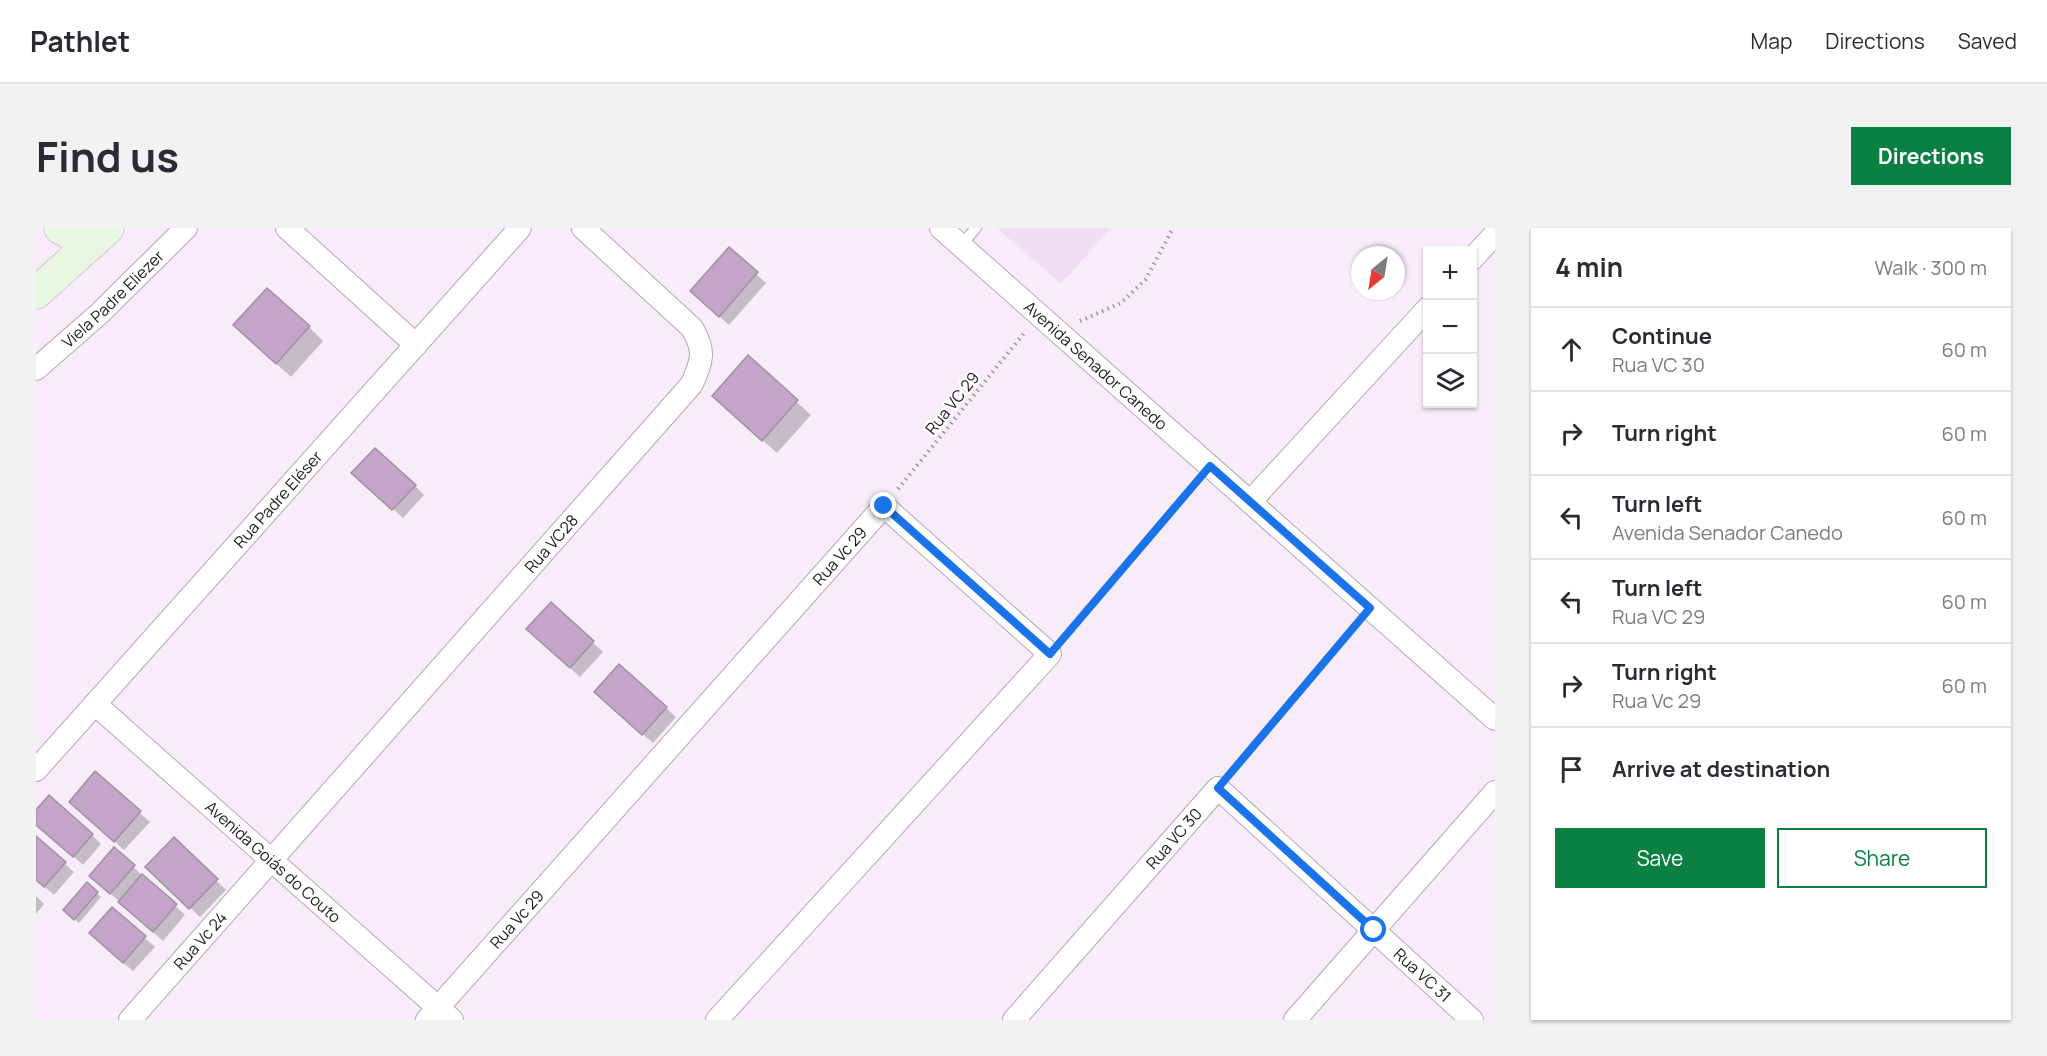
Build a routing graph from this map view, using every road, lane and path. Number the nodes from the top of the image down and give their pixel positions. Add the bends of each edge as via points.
1 (60, 228) edge
2 (186, 228) edge
3 (287, 228) edge
4 (520, 228) edge
5 (583, 228) edge
6 (941, 228) edge
7 (976, 228) edge
8 (1173, 228) edge
9 (101, 234) edge
10 (1495, 234) edge
11 (961, 245) junction
12 (1477, 254) edge
13 (36, 293) edge
14 (1423, 313) edge
15 (1039, 315) junction
16 (1057, 331) junction
17 (416, 345) junction
18 (36, 369) edge
19 (1210, 466) junction
20 (1250, 502) junction
21 (884, 506) junction
22 (1370, 608) junction
23 (1050, 654) junction
24 (95, 704) junction
25 (1495, 719) edge
26 (36, 770) edge
27 (1218, 788) junction
28 (1495, 792) edge
29 (272, 861) junction
30 (1374, 930) junction
31 (439, 1016) edge
32 (130, 1020) edge
33 (717, 1020) edge
34 (1014, 1020) edge
35 (1295, 1020) edge
36 (1472, 1020) edge

1 - 9 main road via 78,238
2 - 18 street, Viela Padre Eliezer via 99,314
3 - 17 street
4 - 17 street, Rua Padre Eléser
5 - 29 street, Rua VC28 via 692,328 702,345 701,363 692,384
6 - 11 street, Avenida Senador Canedo
7 - 11 lane
8 - 16 path via 1146,279 1121,303
9 - 13 main road
10 - 12 street
11 - 15 street, Avenida Senador Canedo
14 - 20 street
15 - 16 street, Avenida Senador Canedo
15 - 21 path, Rua VC 29
16 - 19 street, Avenida Senador Canedo
17 - 24 street, Rua Padre Eléser
19 - 20 street, Avenida Senador Canedo
19 - 23 path
20 - 22 street, Avenida Senador Canedo
21 - 23 street
21 - 31 street, Rua Vc 29
22 - 25 street, Avenida Senador Canedo
22 - 27 path
23 - 33 street
24 - 26 street, Rua Padre Eléser
24 - 29 street, Avenida Goiás do Couto
27 - 30 street
27 - 34 street, Rua VC 30
28 - 30 street
29 - 31 street, Avenida Goiás do Couto
29 - 32 street, Rua Vc 24
30 - 35 street
30 - 36 street, Rua VC 31

